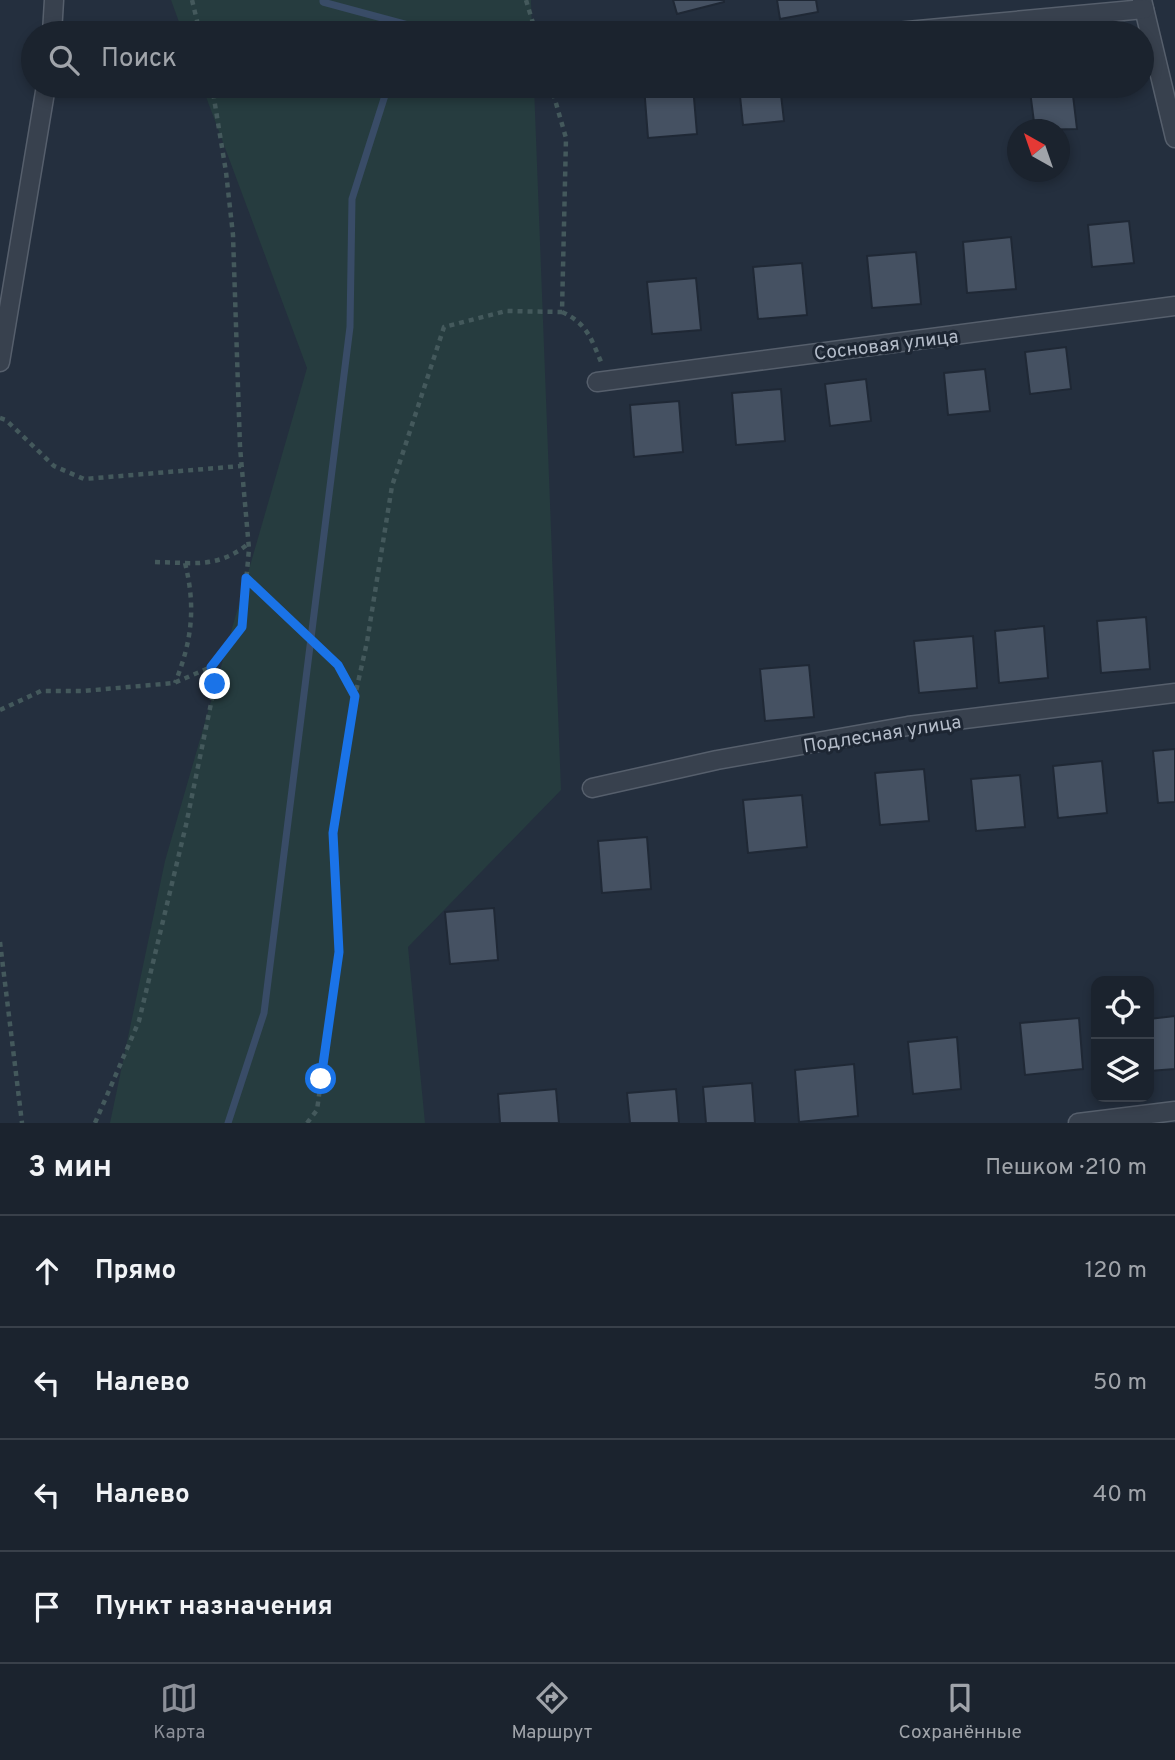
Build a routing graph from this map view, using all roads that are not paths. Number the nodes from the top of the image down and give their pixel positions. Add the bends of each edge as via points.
1 (54, 0) edge
2 (1143, 5) edge
3 (53, 21) edge
4 (996, 21) edge
5 (1154, 51) edge
6 (44, 98) edge
7 (1175, 138) edge
8 (1175, 306) edge
9 (0, 362) edge
10 (604, 382) road end
11 (1175, 693) edge
12 (592, 788) dead end
13 (1175, 1111) edge
14 (1078, 1123) edge

1 - 3 street
2 - 4 street
5 - 7 street
6 - 9 street
8 - 10 street, Сосновая улица
11 - 12 street, Подлесная улица via 908,726
13 - 14 street

